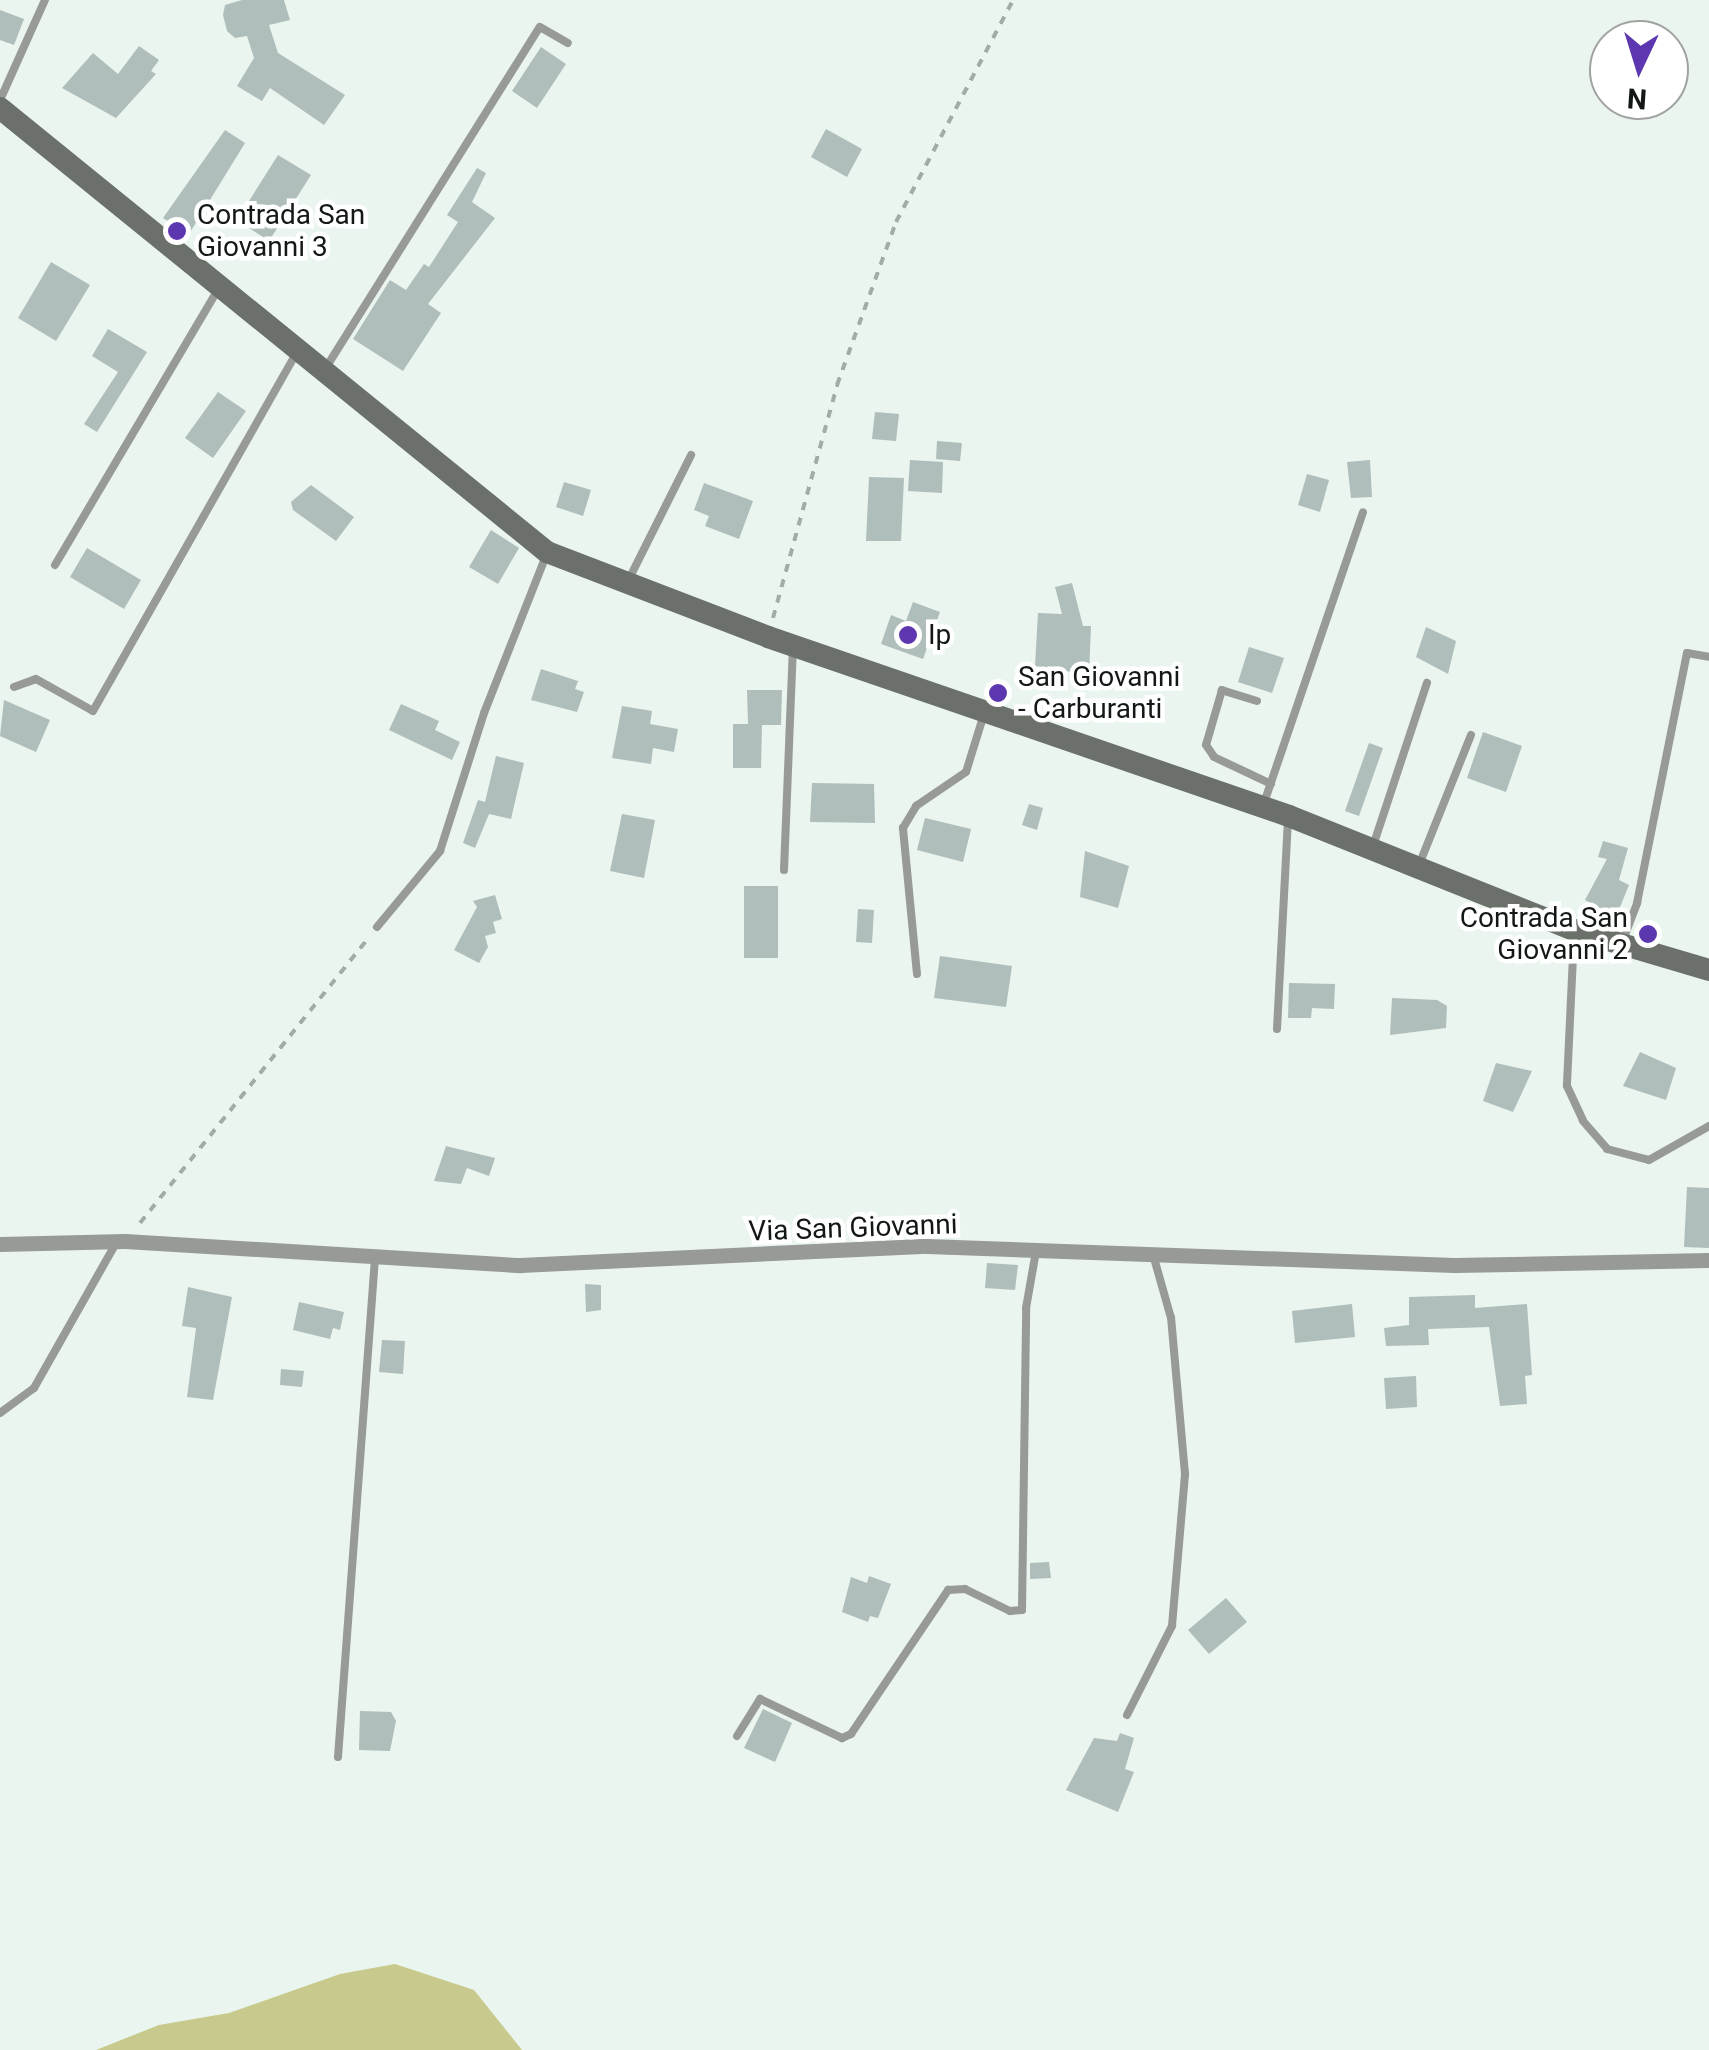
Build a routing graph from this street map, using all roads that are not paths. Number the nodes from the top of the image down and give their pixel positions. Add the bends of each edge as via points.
1 (45, 0) edge
2 (568, 44) dead end
3 (0, 100) edge
4 (0, 108) edge
5 (220, 285) junction
6 (299, 348) junction
7 (324, 370) junction
8 (691, 455) dead end
9 (1363, 512) dead end
10 (547, 552) junction
11 (55, 565) dead end
12 (626, 584) junction
13 (795, 646) junction
14 (1709, 656) edge
15 (1426, 683) dead end
16 (14, 687) dead end
17 (1257, 701) dead end
18 (985, 710) junction
19 (1471, 735) dead end
20 (1271, 784) junction
21 (1263, 808) junction
22 (1288, 816) junction
23 (1372, 850) junction
24 (1418, 869) junction
25 (784, 870) dead end
26 (377, 926) road end
27 (1574, 930) junction
28 (1622, 944) junction
29 (1709, 970) edge
30 (916, 974) dead end
31 (1276, 1029) dead end
32 (1709, 1126) edge
33 (121, 1241) junction
34 (0, 1244) edge
35 (1036, 1251) junction
36 (375, 1258) junction
37 (1154, 1258) junction
38 (1709, 1260) edge
39 (0, 1414) edge
40 (1126, 1715) dead end
41 (737, 1736) dead end
42 (338, 1756) dead end

1 - 3 lane
2 - 7 lane via 540,27
4 - 5 main road
5 - 6 main road
5 - 11 lane
6 - 7 main road
6 - 16 lane via 94,712 36,679
7 - 10 main road
8 - 12 lane
9 - 20 lane
10 - 12 main road
10 - 26 lane via 484,713 440,852
12 - 13 main road
13 - 18 main road
13 - 25 lane via 789,661
14 - 28 lane via 1687,654 1637,903
15 - 23 lane
17 - 20 lane via 1222,690 1207,723 1206,746 1214,757
18 - 21 main road
18 - 30 lane via 966,772 916,806 903,828
19 - 24 lane
20 - 21 lane
21 - 22 main road
22 - 23 main road
22 - 31 lane
23 - 24 main road
24 - 27 main road
27 - 28 main road
27 - 32 lane via 1566,1086 1584,1122 1607,1149 1649,1160
28 - 29 main road
33 - 34 street, Via San Giovanni
33 - 36 street, Via San Giovanni
33 - 39 lane via 34,1388
35 - 36 street, Via San Giovanni via 927,1246 520,1265
35 - 37 street, Via San Giovanni
35 - 41 lane via 1026,1308 1022,1610 965,1588 948,1590 851,1734 842,1738 760,1698
36 - 42 lane
37 - 38 street, Via San Giovanni via 1454,1265
37 - 40 lane via 1172,1318 1185,1474 1172,1626

